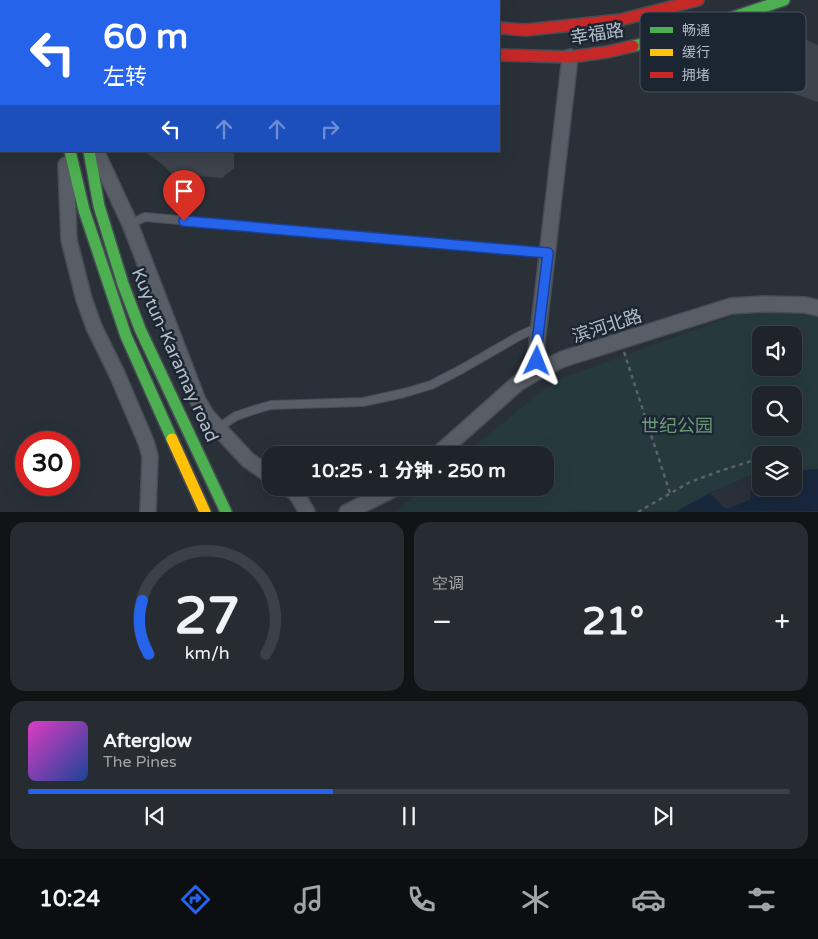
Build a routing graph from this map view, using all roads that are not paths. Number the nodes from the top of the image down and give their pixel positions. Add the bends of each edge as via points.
1 (698, 0) edge
2 (784, 0) edge
3 (651, 12) edge
4 (749, 12) edge
5 (640, 15) edge
6 (500, 28) edge
7 (640, 45) edge
8 (500, 55) edge
9 (570, 57) junction
10 (66, 152) edge
11 (70, 152) edge
12 (89, 152) edge
13 (96, 152) edge
14 (130, 224) junction
15 (548, 253) junction
16 (818, 308) edge
17 (539, 329) junction
18 (540, 370) junction
19 (218, 428) junction
20 (447, 446) edge
21 (262, 470) edge
22 (298, 496) edge
23 (380, 496) edge
24 (148, 512) edge
25 (205, 512) edge
26 (226, 512) edge
27 (307, 512) edge
28 (347, 512) edge

1 - 3 main road, 幸福路
2 - 4 main road, 幸福路
5 - 6 main road, 幸福路 via 526,30
7 - 9 main road, 幸福路
8 - 9 main road, 幸福路
9 - 15 street
10 - 24 street via 70,240 94,326 146,442 150,456
11 - 25 main road, Kuytun-Karamay road via 84,210 126,336
12 - 26 main road, Kuytun-Karamay road via 99,206 140,329
13 - 14 street
14 - 15 lane via 145,217
14 - 19 street via 198,401
15 - 17 street
16 - 18 street, 滨河北路 via 764,304 731,306 563,359
17 - 18 street via 536,352
17 - 19 lane via 524,333 438,381 404,393 363,402 271,405 236,416
18 - 20 street, 滨河北路 via 518,383
19 - 21 street via 248,460
22 - 27 street
23 - 28 street

